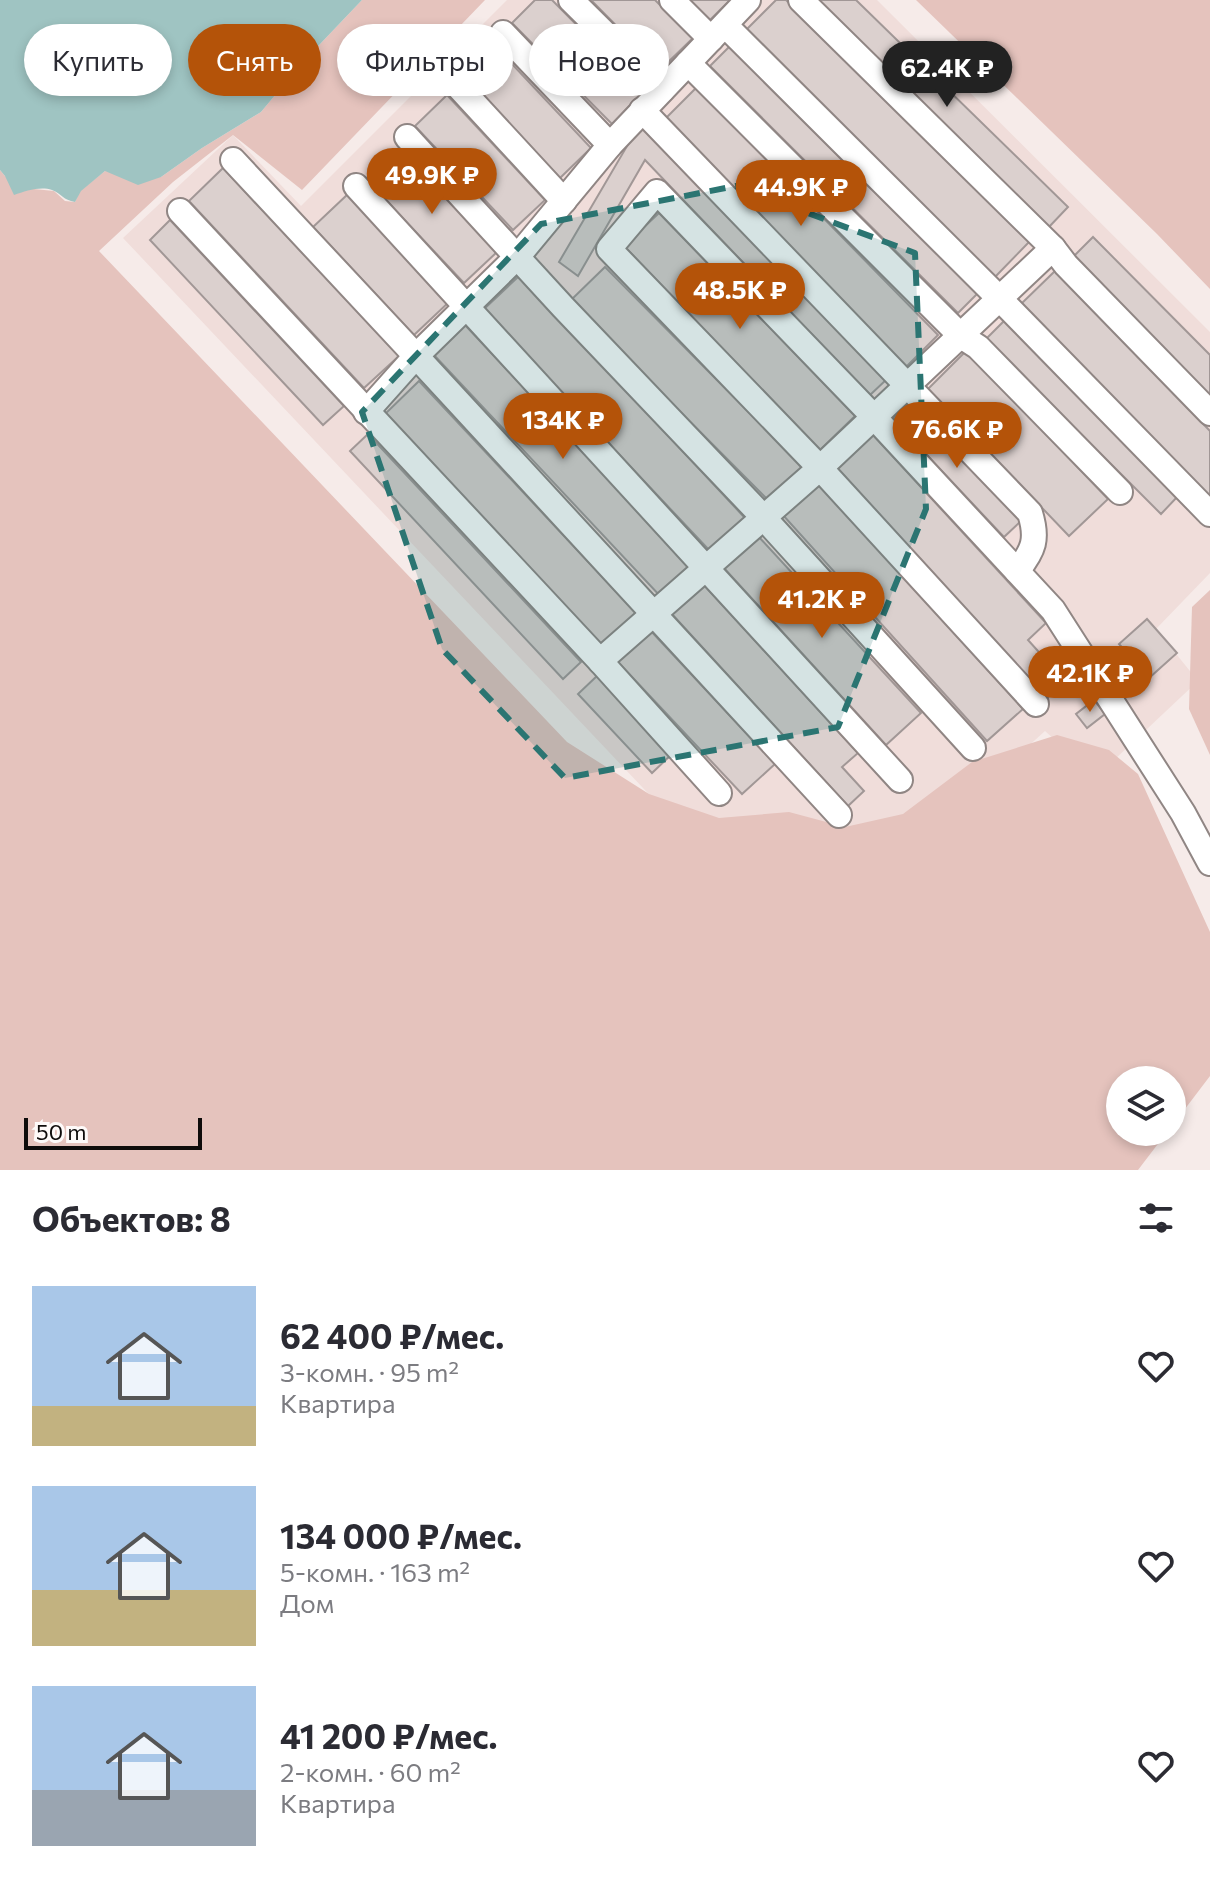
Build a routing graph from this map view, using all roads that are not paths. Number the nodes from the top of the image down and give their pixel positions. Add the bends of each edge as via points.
1 (571, 0) edge
2 (672, 0) edge
3 (748, 0) edge
4 (801, 0) edge
5 (595, 24) edge
6 (718, 32) junction
7 (513, 43) edge
8 (688, 63) junction
9 (669, 83) edge
10 (467, 96) edge
11 (656, 96) edge
12 (642, 110) junction
13 (407, 137) dead end
14 (610, 145) junction
15 (233, 160) dead end
16 (356, 186) dead end
17 (564, 201) junction
18 (180, 211) dead end
19 (1053, 248) junction
20 (518, 256) junction
21 (1000, 299) junction
22 (467, 306) junction
23 (961, 336) junction
24 (416, 356) junction
25 (909, 385) junction
26 (366, 412) junction
27 (1210, 413) edge
28 (874, 417) junction
29 (820, 468) junction
30 (1120, 492) dead end
31 (1210, 514) edge
32 (764, 518) junction
33 (707, 568) junction
34 (1017, 571) junction
35 (654, 614) junction
36 (600, 661) junction
37 (1036, 704) dead end
38 (973, 748) dead end
39 (900, 780) dead end
40 (719, 793) dead end
41 (839, 815) dead end
42 (1210, 863) edge

1 - 5 street
2 - 6 street
3 - 6 street
4 - 19 street
6 - 8 street
6 - 21 street
7 - 14 street
8 - 9 street
8 - 23 street
10 - 17 street
11 - 12 street
12 - 14 street
12 - 25 street
13 - 20 street
14 - 17 street
15 - 24 street
16 - 22 street
17 - 20 street
18 - 26 street
19 - 21 street
19 - 27 street
20 - 22 street
20 - 32 street
21 - 23 street
21 - 31 street
22 - 24 street
22 - 33 street
23 - 25 street
23 - 30 street via 978,347
24 - 26 street
24 - 35 street
25 - 28 street
25 - 34 street via 1030,513 1034,543
26 - 36 street
28 - 29 street
28 - 29 street via 657,192 609,249
28 - 34 street
29 - 32 street
29 - 37 street
32 - 33 street
32 - 38 street
33 - 35 street
33 - 39 street
34 - 42 street via 1053,610
35 - 36 street
35 - 41 street
36 - 40 street

